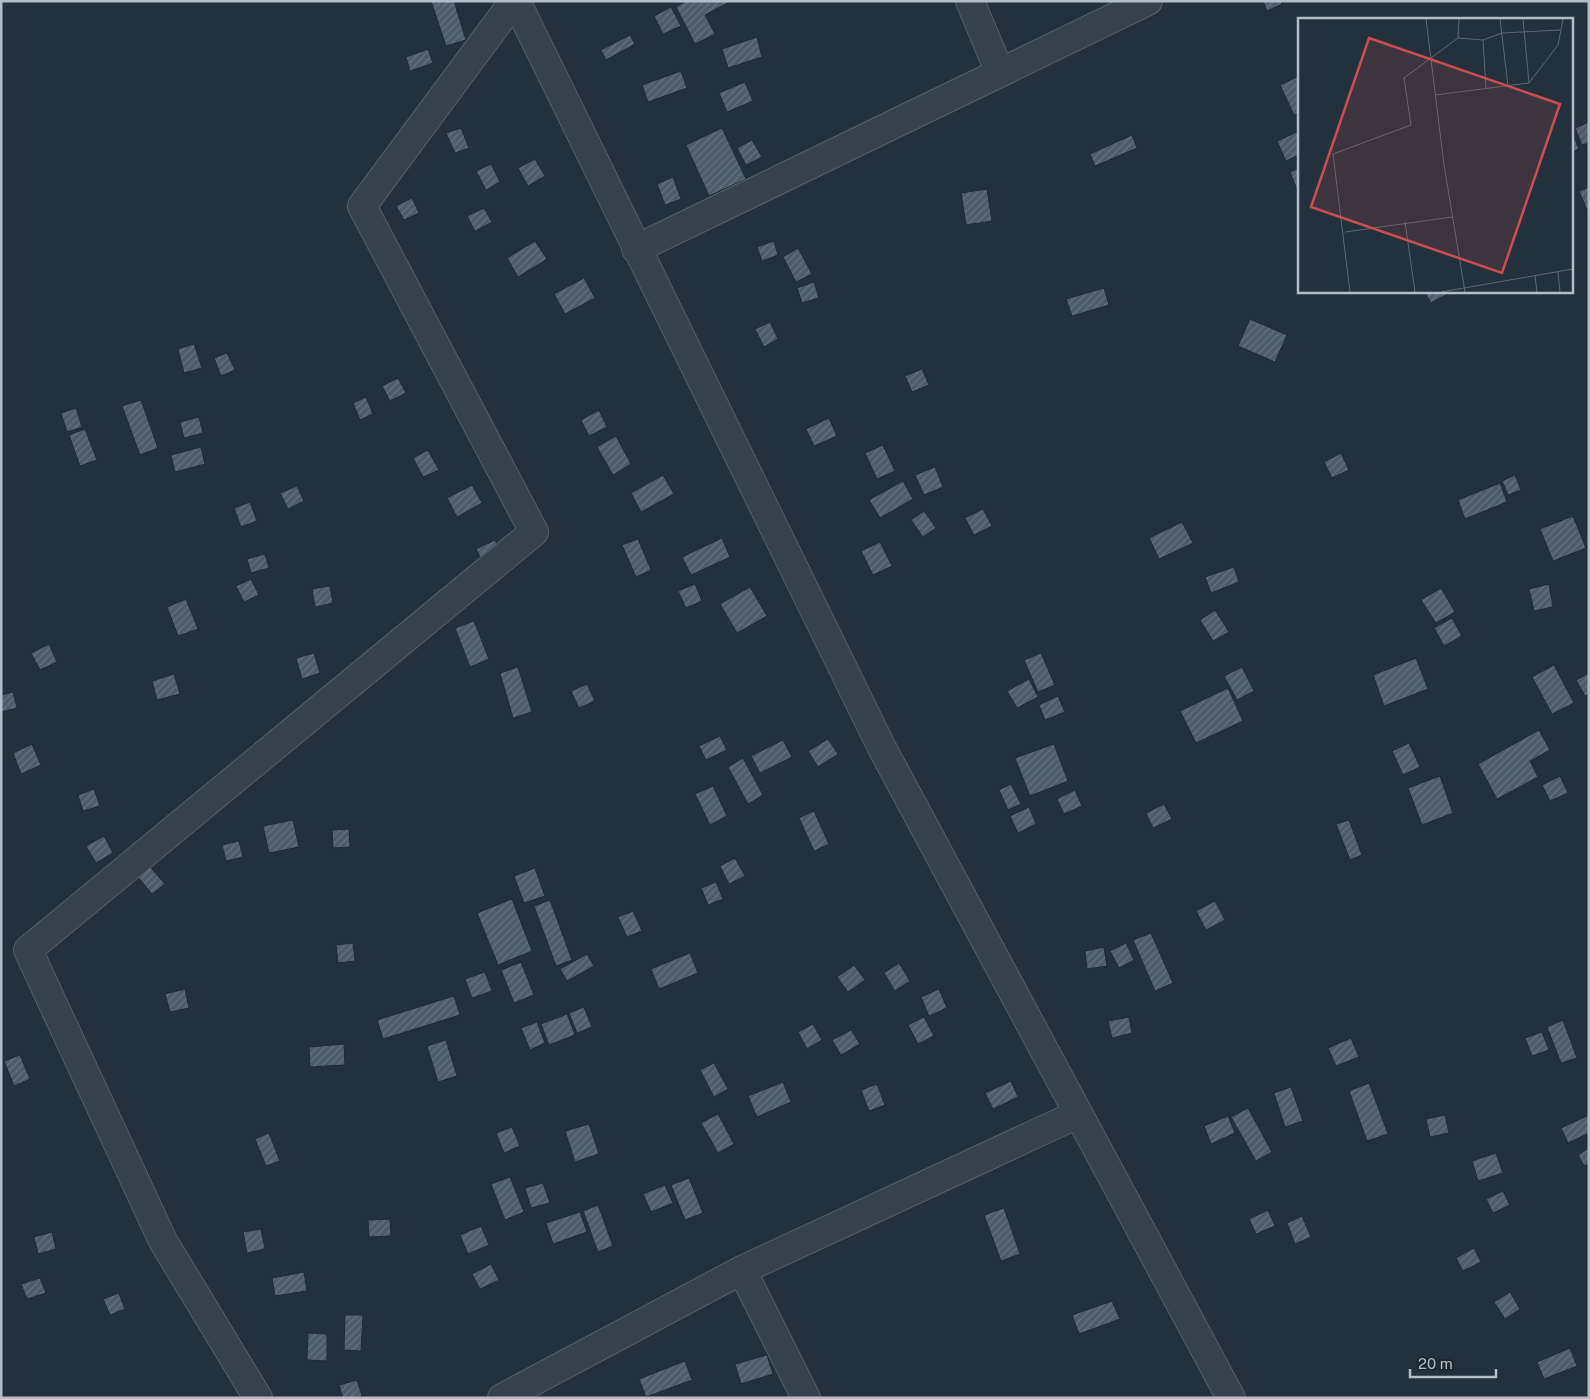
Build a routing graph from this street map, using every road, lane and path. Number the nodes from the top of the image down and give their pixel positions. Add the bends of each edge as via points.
1 (515, 1) edge
2 (970, 1) edge
3 (1148, 1) edge
4 (1000, 73) junction
5 (636, 249) junction
6 (1078, 1114) junction
7 (742, 1270) junction
8 (258, 1398) edge
9 (502, 1398) edge
10 (806, 1398) edge
11 (1231, 1398) edge

1 - 5 street
1 - 8 street via 362,206 534,532 28,950 163,1241
2 - 4 street
3 - 4 street
4 - 5 street
5 - 6 street via 882,748
6 - 7 street
6 - 11 street
7 - 9 street
7 - 10 street

